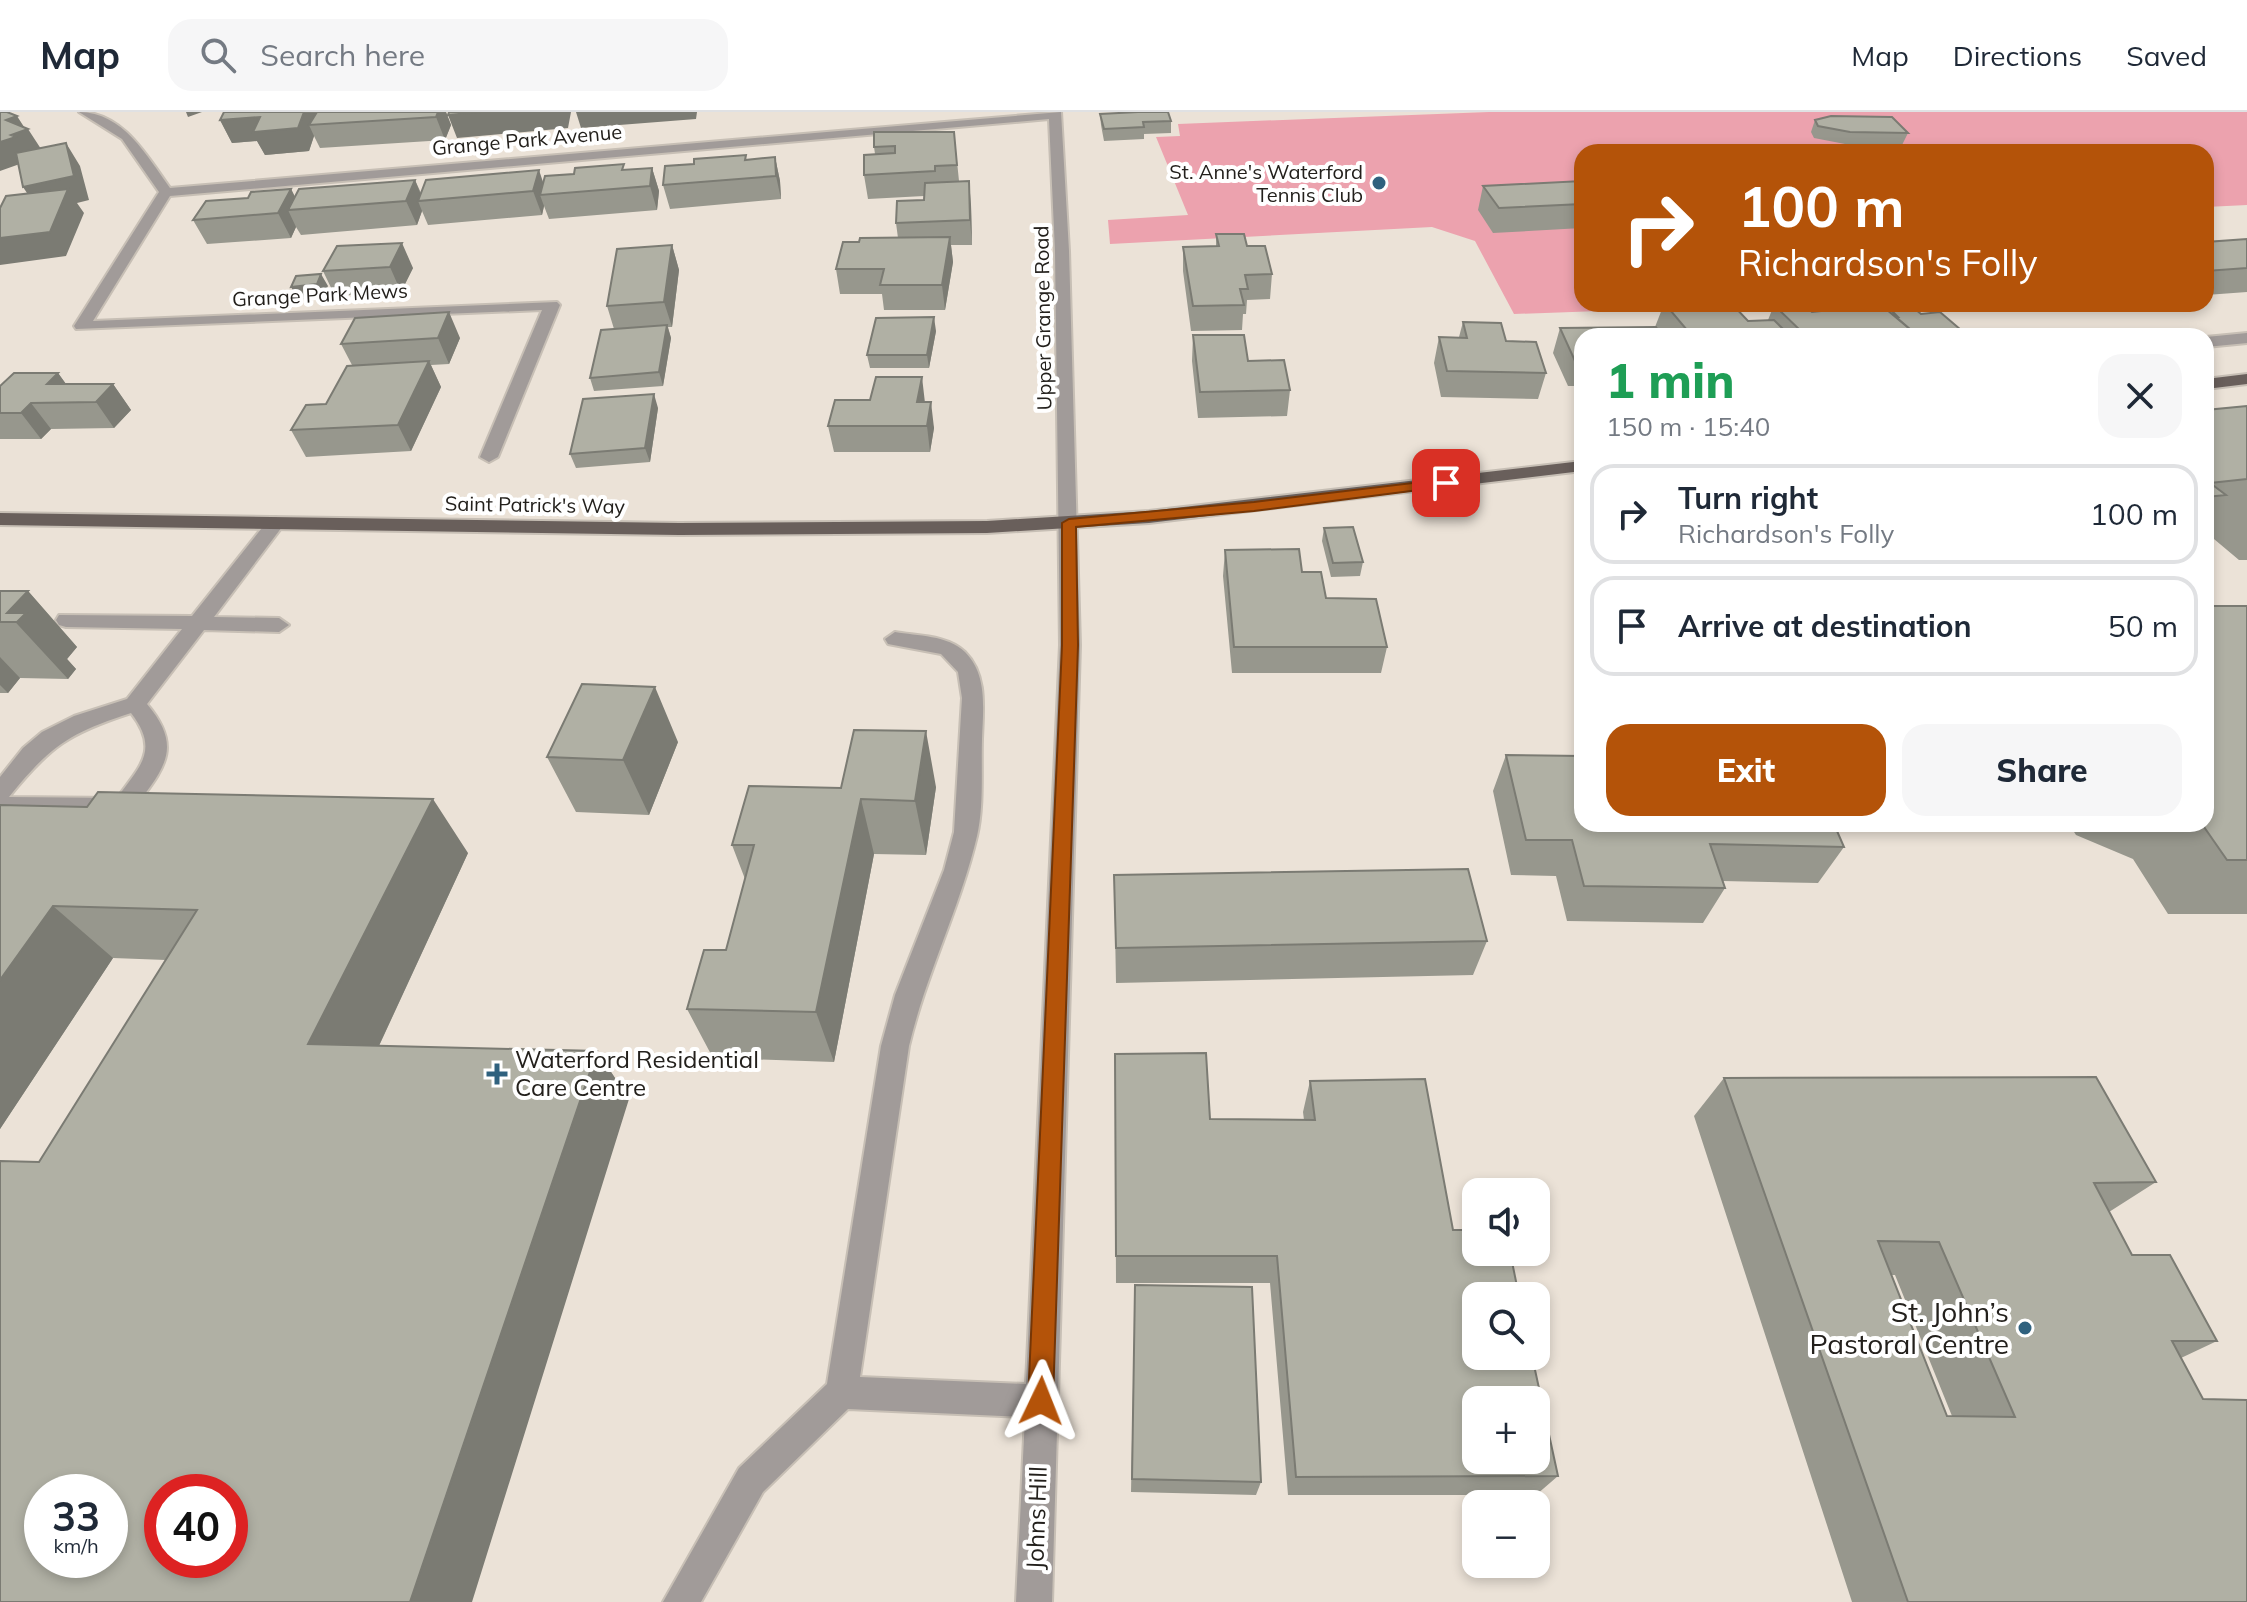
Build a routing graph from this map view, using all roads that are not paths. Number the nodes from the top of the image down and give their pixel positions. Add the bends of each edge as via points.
1 (85, 112) edge
2 (1055, 113) edge
3 (166, 192) junction
4 (2247, 338) edge
5 (2214, 341) edge
6 (2247, 379) edge
7 (2214, 383) edge
8 (489, 457) dead end
9 (1574, 467) edge
10 (0, 519) edge
11 (276, 523) junction
12 (1069, 523) junction
13 (66, 620) dead end
14 (198, 623) junction
15 (279, 625) dead end
16 (895, 639) dead end
17 (135, 704) junction
18 (0, 793) edge
19 (0, 806) edge
20 (842, 1392) junction
21 (1041, 1401) junction
22 (681, 1602) edge
23 (1034, 1602) edge

1 - 3 street via 126,136
2 - 3 street, Grange Park Avenue
2 - 12 street, Upper Grange Road
3 - 8 street, Grange Park Mews via 82,326 552,305
4 - 5 street
6 - 7 main road
9 - 12 main road, Saint Patrick's Way
10 - 11 main road, Saint Patrick's Way
11 - 12 main road, Saint Patrick's Way via 790,530
11 - 14 street
12 - 21 street, Johns Hill via 1070,645
13 - 14 street
14 - 15 street
14 - 17 street
16 - 20 street via 947,648 968,672 973,698 966,832 895,1046
17 - 18 street via 50,738
17 - 19 street via 154,724 160,741 157,758 123,807
20 - 21 street
20 - 22 street via 751,1480
21 - 23 street, Johns Hill

